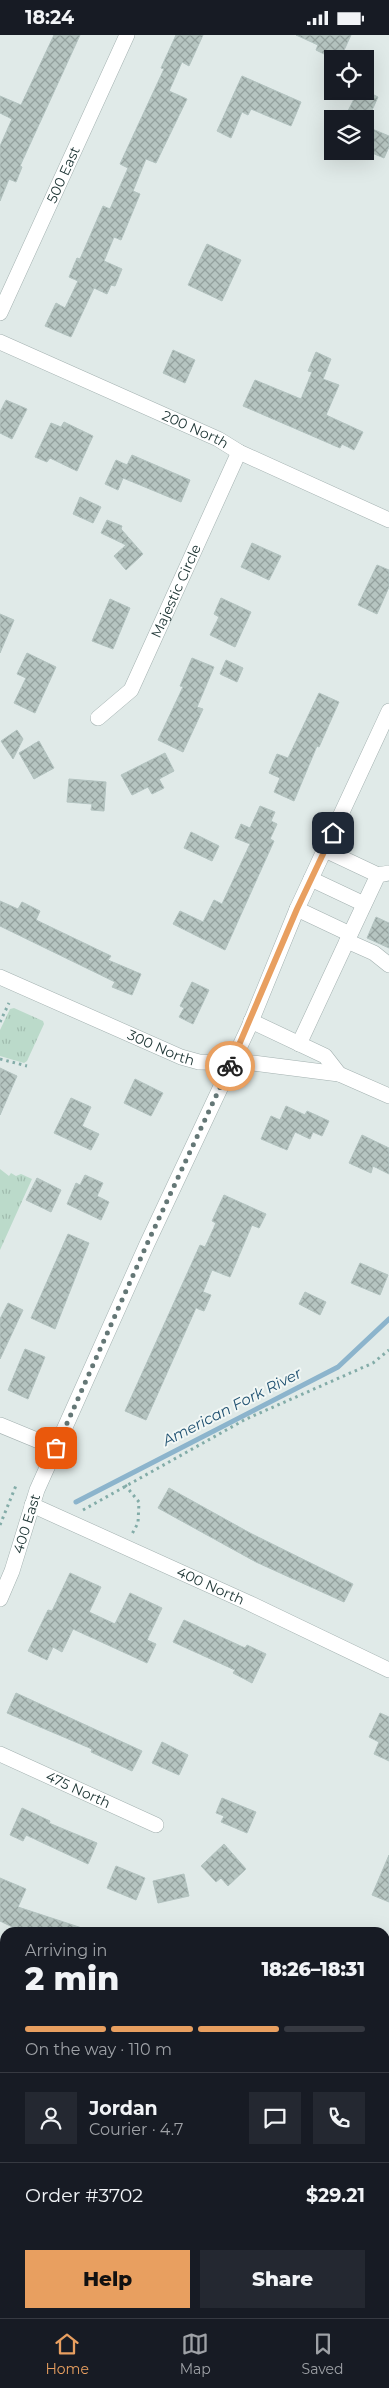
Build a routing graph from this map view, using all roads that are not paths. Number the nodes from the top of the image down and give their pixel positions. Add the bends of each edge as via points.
1 (127, 35) edge
2 (0, 313) edge
3 (0, 342) edge
4 (239, 452) junction
5 (389, 520) edge
6 (389, 711) edge
7 (98, 719) dead end
8 (324, 850) junction
9 (383, 874) edge
10 (311, 879) junction
11 (364, 904) junction
12 (297, 909) junction
13 (349, 937) junction
14 (389, 965) edge
15 (0, 977) edge
16 (251, 1021) junction
17 (299, 1044) junction
18 (232, 1062) junction
19 (339, 1074) junction
20 (389, 1096) edge
21 (0, 1425) edge
22 (56, 1448) junction
23 (32, 1505) junction
24 (0, 1599) edge
25 (389, 1670) edge
26 (0, 1755) edge
27 (156, 1825) dead end

1 - 2 street, 500 East
3 - 4 street, 200 North via 218,439
4 - 5 street, 200 North
4 - 7 street, Majestic Circle via 131,690
6 - 8 street, 400 East
8 - 9 street
8 - 10 street, 400 East
9 - 11 street
10 - 11 street
10 - 12 street, 400 East
11 - 13 street
12 - 13 street
12 - 16 street, 400 East
13 - 14 street
13 - 17 street
15 - 18 street, 300 North via 181,1057 199,1062
16 - 17 street
16 - 18 street, 400 East
17 - 19 street via 325,1056
18 - 19 street, 300 North
18 - 22 street, 400 East
19 - 20 street, 300 North
21 - 22 street
22 - 23 street, 400 East
23 - 24 street, 400 East
23 - 25 street, 400 North
26 - 27 street, 475 North

